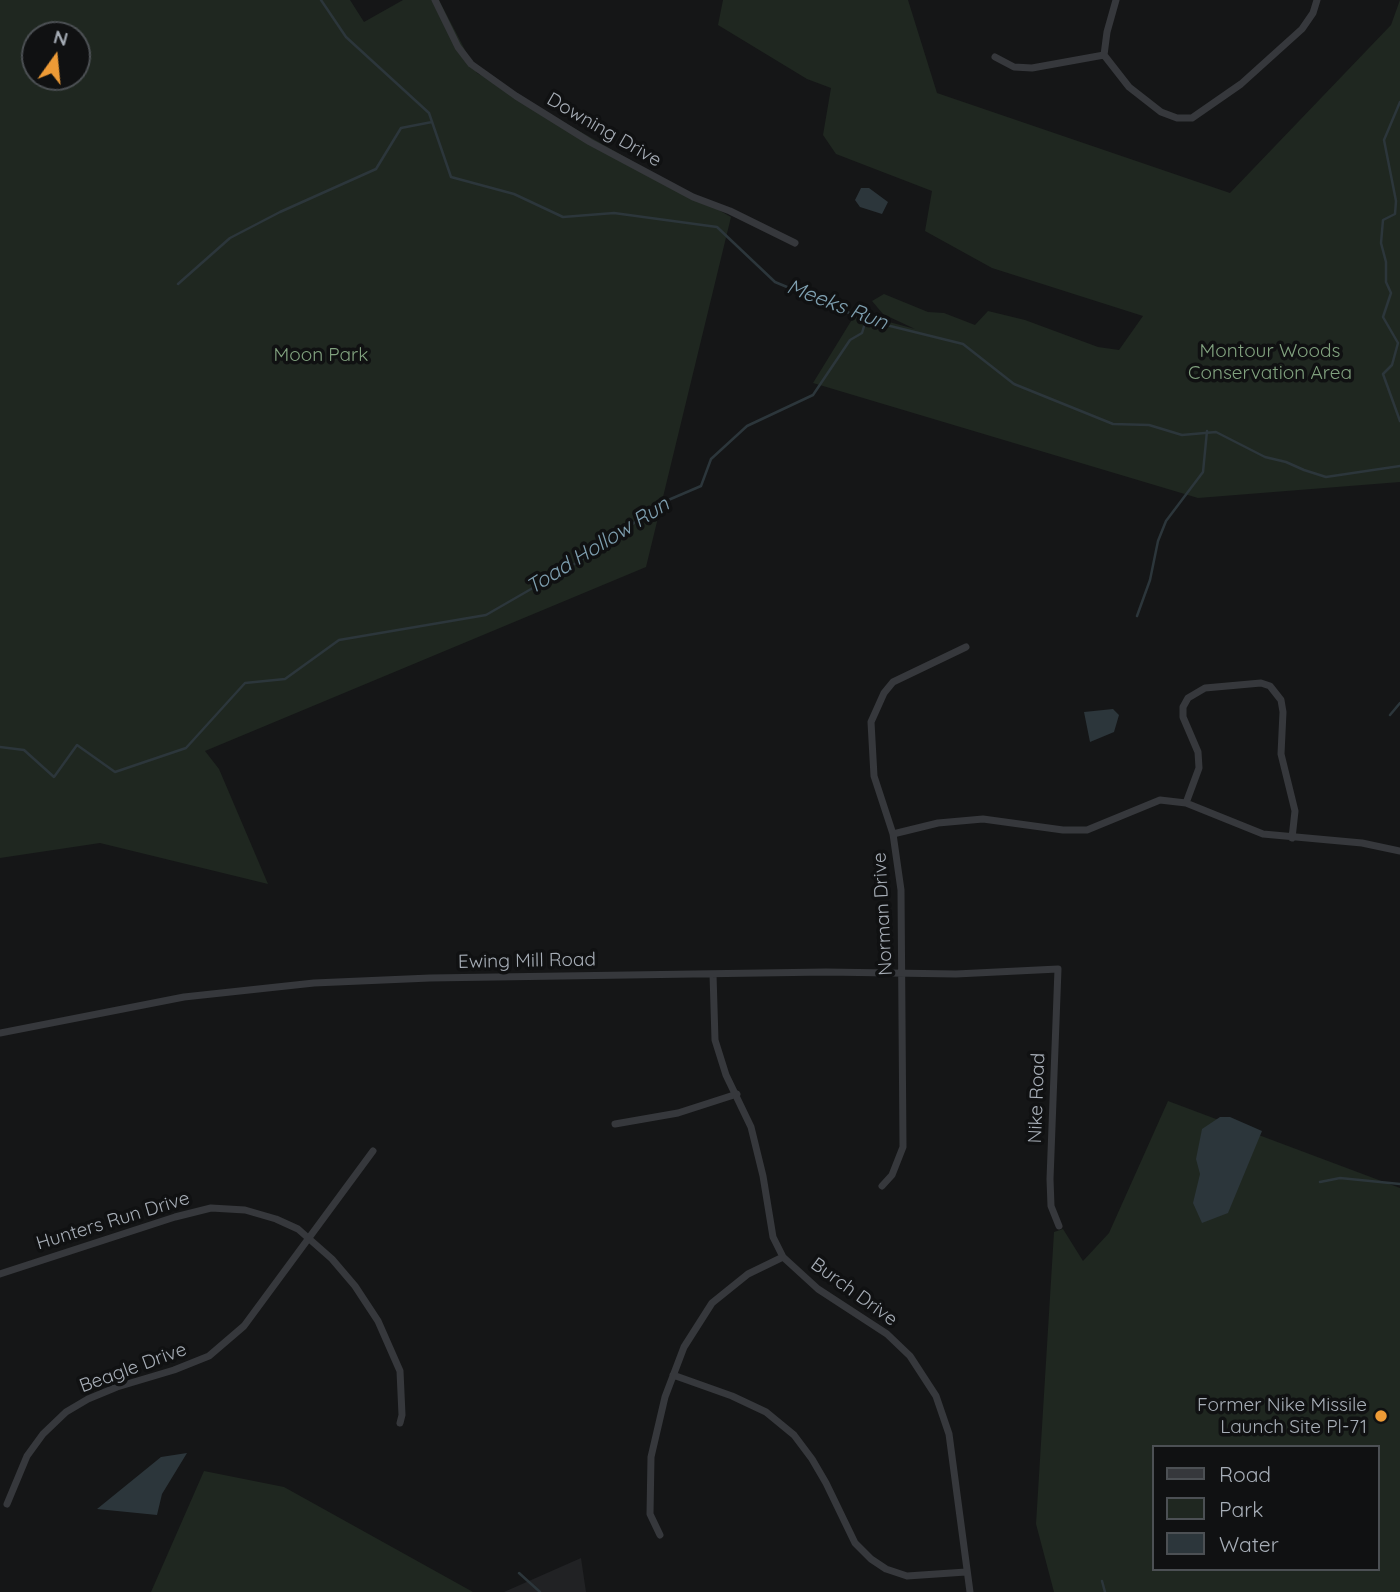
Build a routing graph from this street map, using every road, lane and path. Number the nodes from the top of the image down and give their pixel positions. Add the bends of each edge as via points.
1 (435, 0) edge
2 (1116, 0) edge
3 (1317, 0) edge
4 (1104, 55) junction
5 (995, 57) dead end
6 (795, 243) dead end
7 (966, 647) dead end
8 (1185, 803) junction
9 (893, 834) junction
10 (1292, 838) junction
11 (1400, 851) edge
12 (1058, 969) joint
13 (713, 974) junction
14 (902, 974) junction
15 (0, 1032) edge
16 (737, 1094) junction
17 (615, 1124) dead end
18 (373, 1150) dead end
19 (882, 1186) dead end
20 (1059, 1226) dead end
21 (310, 1238) junction
22 (783, 1257) junction
23 (0, 1273) edge
24 (673, 1375) junction
25 (400, 1423) dead end
26 (7, 1504) dead end
27 (660, 1535) dead end
28 (966, 1572) junction
29 (970, 1592) edge

1 - 6 street, Downing Drive via 471,64 516,96 693,197
2 - 4 street
3 - 4 street via 1302,29 1241,84 1192,118 1161,112 1129,87
4 - 5 street via 1032,68 1014,67
7 - 9 street, Norman Drive via 893,682 872,722 874,776
8 - 9 street via 1160,800 1087,830 983,819
8 - 10 street via 1263,834
8 - 10 street via 1199,768 1198,752 1183,717 1188,698 1205,688 1261,683 1270,686 1281,700 1281,754 1295,811
9 - 14 street, Norman Drive via 901,890
10 - 11 street
12 - 14 street, Ewing Mill Road
12 - 20 street, Nike Road via 1050,1178 1051,1206
13 - 14 street, Ewing Mill Road
13 - 15 street, Ewing Mill Road via 314,983 184,996
13 - 16 street, Burch Drive via 715,1041
14 - 19 street, Norman Drive via 903,1147 892,1175
16 - 17 street via 678,1113
16 - 22 street, Burch Drive via 751,1127 773,1237
18 - 21 street, Beagle Drive
21 - 23 street, Hunters Run Drive via 276,1219 245,1210 211,1208
21 - 25 street, Hunters Run Drive via 355,1286 387,1339 400,1371
21 - 26 street, Beagle Drive via 244,1326 209,1356 117,1387 66,1412 27,1456
22 - 24 street via 748,1274 712,1303 684,1347
22 - 28 street, Burch Drive via 818,1289 887,1334 910,1356 936,1396 949,1434
24 - 27 street via 651,1457 650,1514
24 - 28 street via 766,1412 794,1435 821,1475 855,1543 871,1559 906,1576
28 - 29 street, Burch Drive

